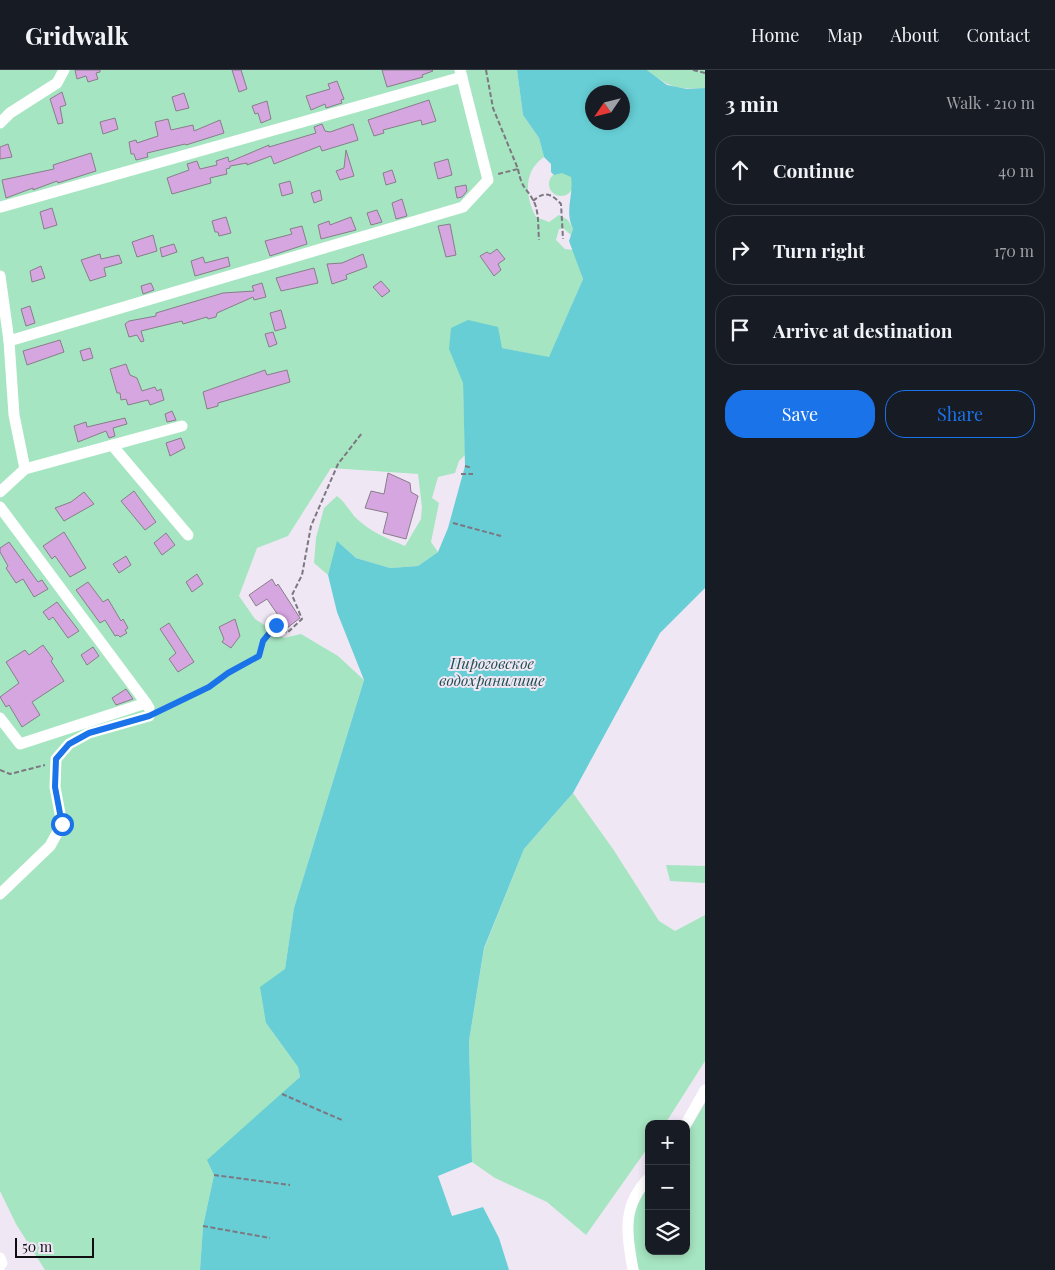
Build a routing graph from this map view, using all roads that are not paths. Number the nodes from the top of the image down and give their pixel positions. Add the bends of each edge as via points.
1 (64, 70) edge
2 (461, 73) edge
3 (0, 123) edge
4 (0, 205) edge
5 (0, 276) edge
6 (9, 341) junction
7 (182, 426) dead end
8 (112, 445) junction
9 (25, 469) junction
10 (0, 492) edge
11 (0, 507) edge
12 (188, 535) dead end
13 (148, 709) junction
14 (0, 718) edge
15 (0, 894) edge
16 (705, 1090) edge
17 (688, 1120) edge
18 (645, 1182) edge
19 (633, 1270) edge

1 - 3 street via 57,83
2 - 4 street
2 - 6 street via 488,180 463,207
5 - 6 street
6 - 9 street via 14,415
7 - 8 street
8 - 9 street
8 - 12 street
9 - 10 street
11 - 13 street
13 - 14 street via 20,744
13 - 15 street via 89,733 69,744 56,759 55,787 62,824 50,846
16 - 17 street
18 - 19 street via 628,1212

